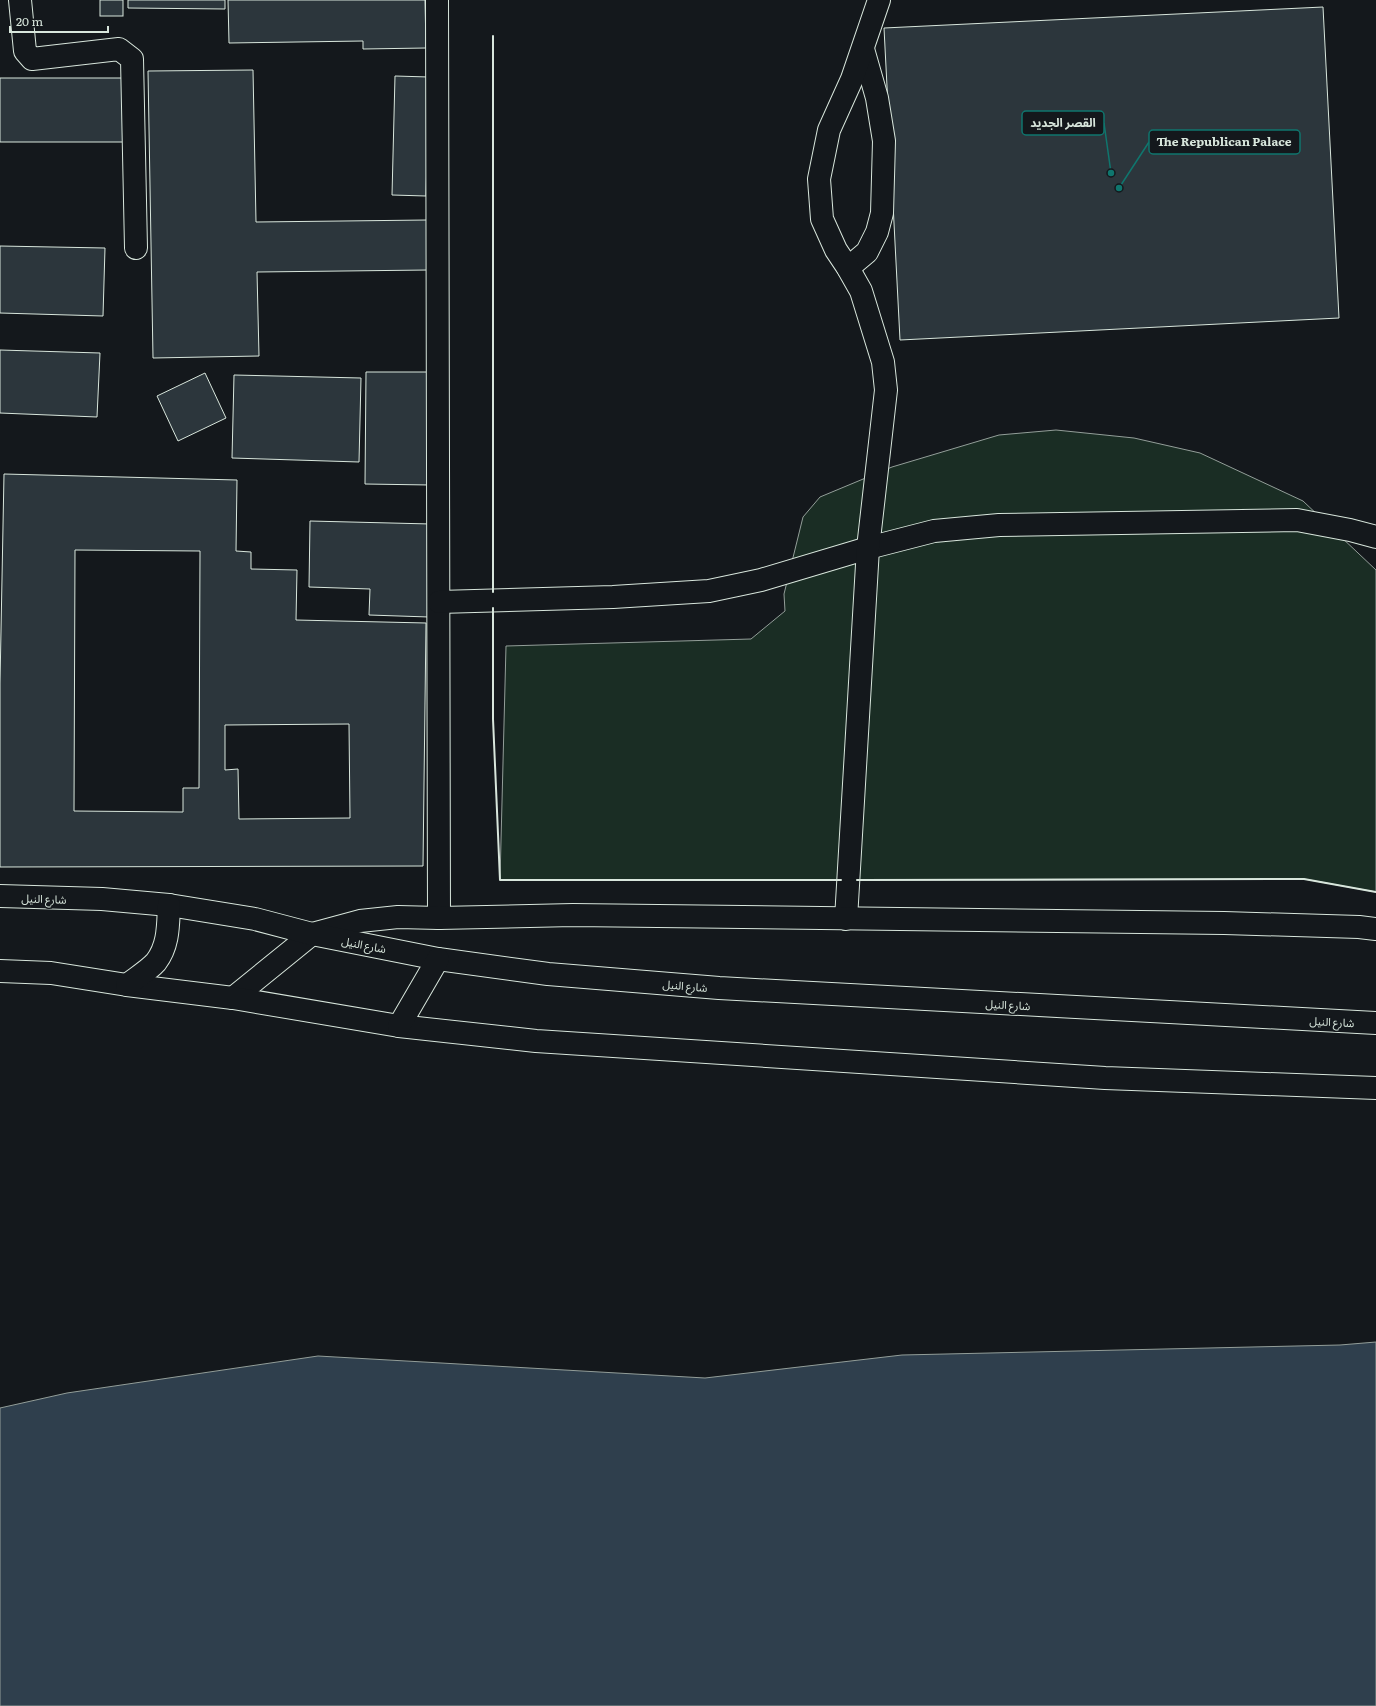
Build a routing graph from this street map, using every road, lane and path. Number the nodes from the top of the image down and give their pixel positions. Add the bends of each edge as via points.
1 (20, 0) edge
2 (437, 0) edge
3 (879, 0) edge
4 (863, 48) junction
5 (136, 248) dead end
6 (848, 268) junction
7 (1376, 537) edge
8 (868, 548) junction
9 (439, 602) junction
10 (0, 896) edge
11 (169, 905) junction
12 (439, 918) junction
13 (846, 919) junction
14 (1376, 929) edge
15 (312, 934) junction
16 (438, 959) junction
17 (0, 971) edge
18 (127, 985) junction
19 (233, 998) junction
20 (1376, 1023) edge
21 (400, 1026) junction
22 (1376, 1088) edge

1 - 5 main road via 25,50 32,59 119,49 132,59
2 - 9 main road
3 - 4 main road
4 - 6 main road via 877,98 884,141 882,212 877,232 867,252
4 - 6 main road via 829,130 819,179 822,219 836,250
6 - 8 main road via 861,291 883,362 886,390
7 - 8 main road via 1297,520 1209,520 999,525 934,531
8 - 9 main road via 761,580 709,591 613,597
8 - 13 main road
9 - 12 main road
10 - 11 main road, شارع النيل via 102,899
11 - 15 main road, شارع النيل via 256,919
11 - 18 main road via 168,935 163,949 156,962
12 - 13 main road via 573,914
12 - 15 main road via 398,916 360,921
13 - 14 main road via 1224,924
15 - 16 main road, شارع النيل
15 - 19 main road
16 - 20 main road, شارع النيل via 548,974 719,988
16 - 21 main road
17 - 18 main road via 51,973
18 - 19 main road
19 - 21 main road
21 - 22 main road via 536,1041 1104,1078

